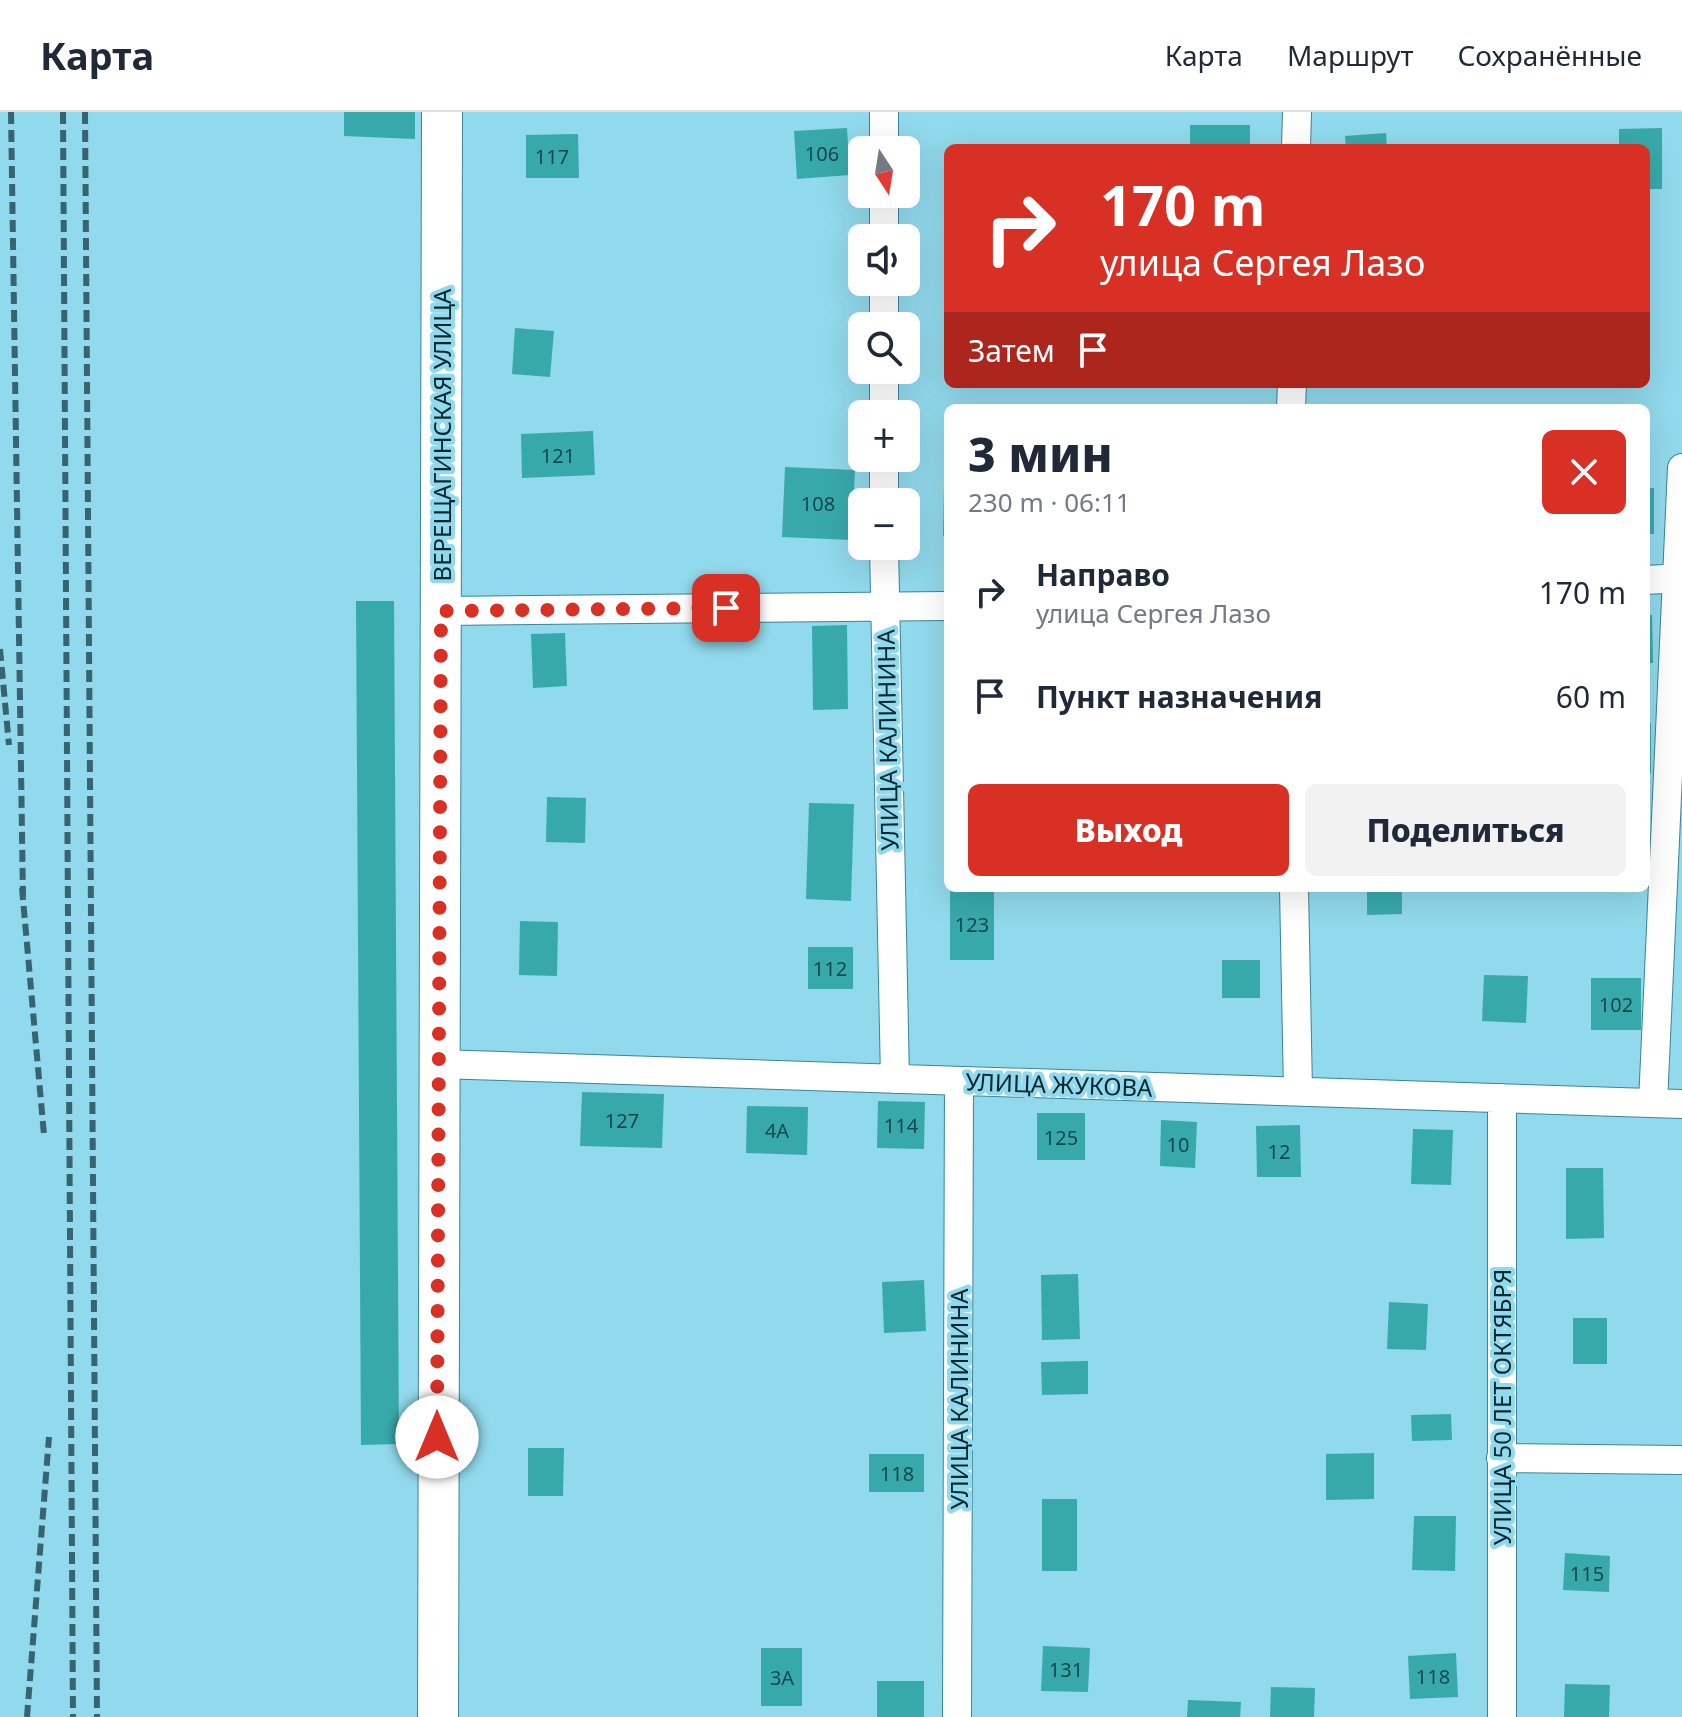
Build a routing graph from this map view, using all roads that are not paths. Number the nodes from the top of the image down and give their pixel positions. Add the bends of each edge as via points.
1 (442, 112) edge
2 (884, 112) edge
3 (1297, 112) edge
4 (884, 136) edge
5 (1296, 144) edge
6 (1682, 468) edge
7 (884, 560) edge
8 (1680, 578) edge
9 (1650, 580) edge
10 (884, 606) junction
11 (944, 606) edge
12 (441, 611) junction
13 (1294, 892) edge
14 (437, 1064) junction
15 (895, 1079) junction
16 (959, 1081) junction
17 (1298, 1091) junction
18 (1502, 1098) junction
19 (1653, 1103) junction
20 (1682, 1104) edge
21 (1501, 1458) junction
22 (1682, 1460) edge
23 (438, 1717) edge
24 (957, 1717) edge
25 (1502, 1717) edge

1 - 12 main road, ВЕРЕЩАГИНСКАЯ УЛИЦА
2 - 4 street
3 - 5 street
6 - 8 street
7 - 10 street, УЛИЦА КАЛИНИНА
8 - 9 street
8 - 19 street
10 - 11 street
10 - 12 street
10 - 15 street, УЛИЦА КАЛИНИНА
12 - 14 main road, ВЕРЕЩАГИНСКАЯ УЛИЦА
13 - 17 street
14 - 15 street, УЛИЦА ЖУКОВА
14 - 23 main road, ВЕРЕЩАГИНСКАЯ УЛИЦА
15 - 16 street, УЛИЦА ЖУКОВА
16 - 17 street, УЛИЦА ЖУКОВА
16 - 24 street, УЛИЦА КАЛИНИНА
17 - 18 street, УЛИЦА ЖУКОВА
18 - 19 street, УЛИЦА ЖУКОВА
18 - 21 street, УЛИЦА 50 ЛЕТ ОКТЯБРЯ
19 - 20 street, УЛИЦА ЖУКОВА
21 - 22 street
21 - 25 street, УЛИЦА 50 ЛЕТ ОКТЯБРЯ

